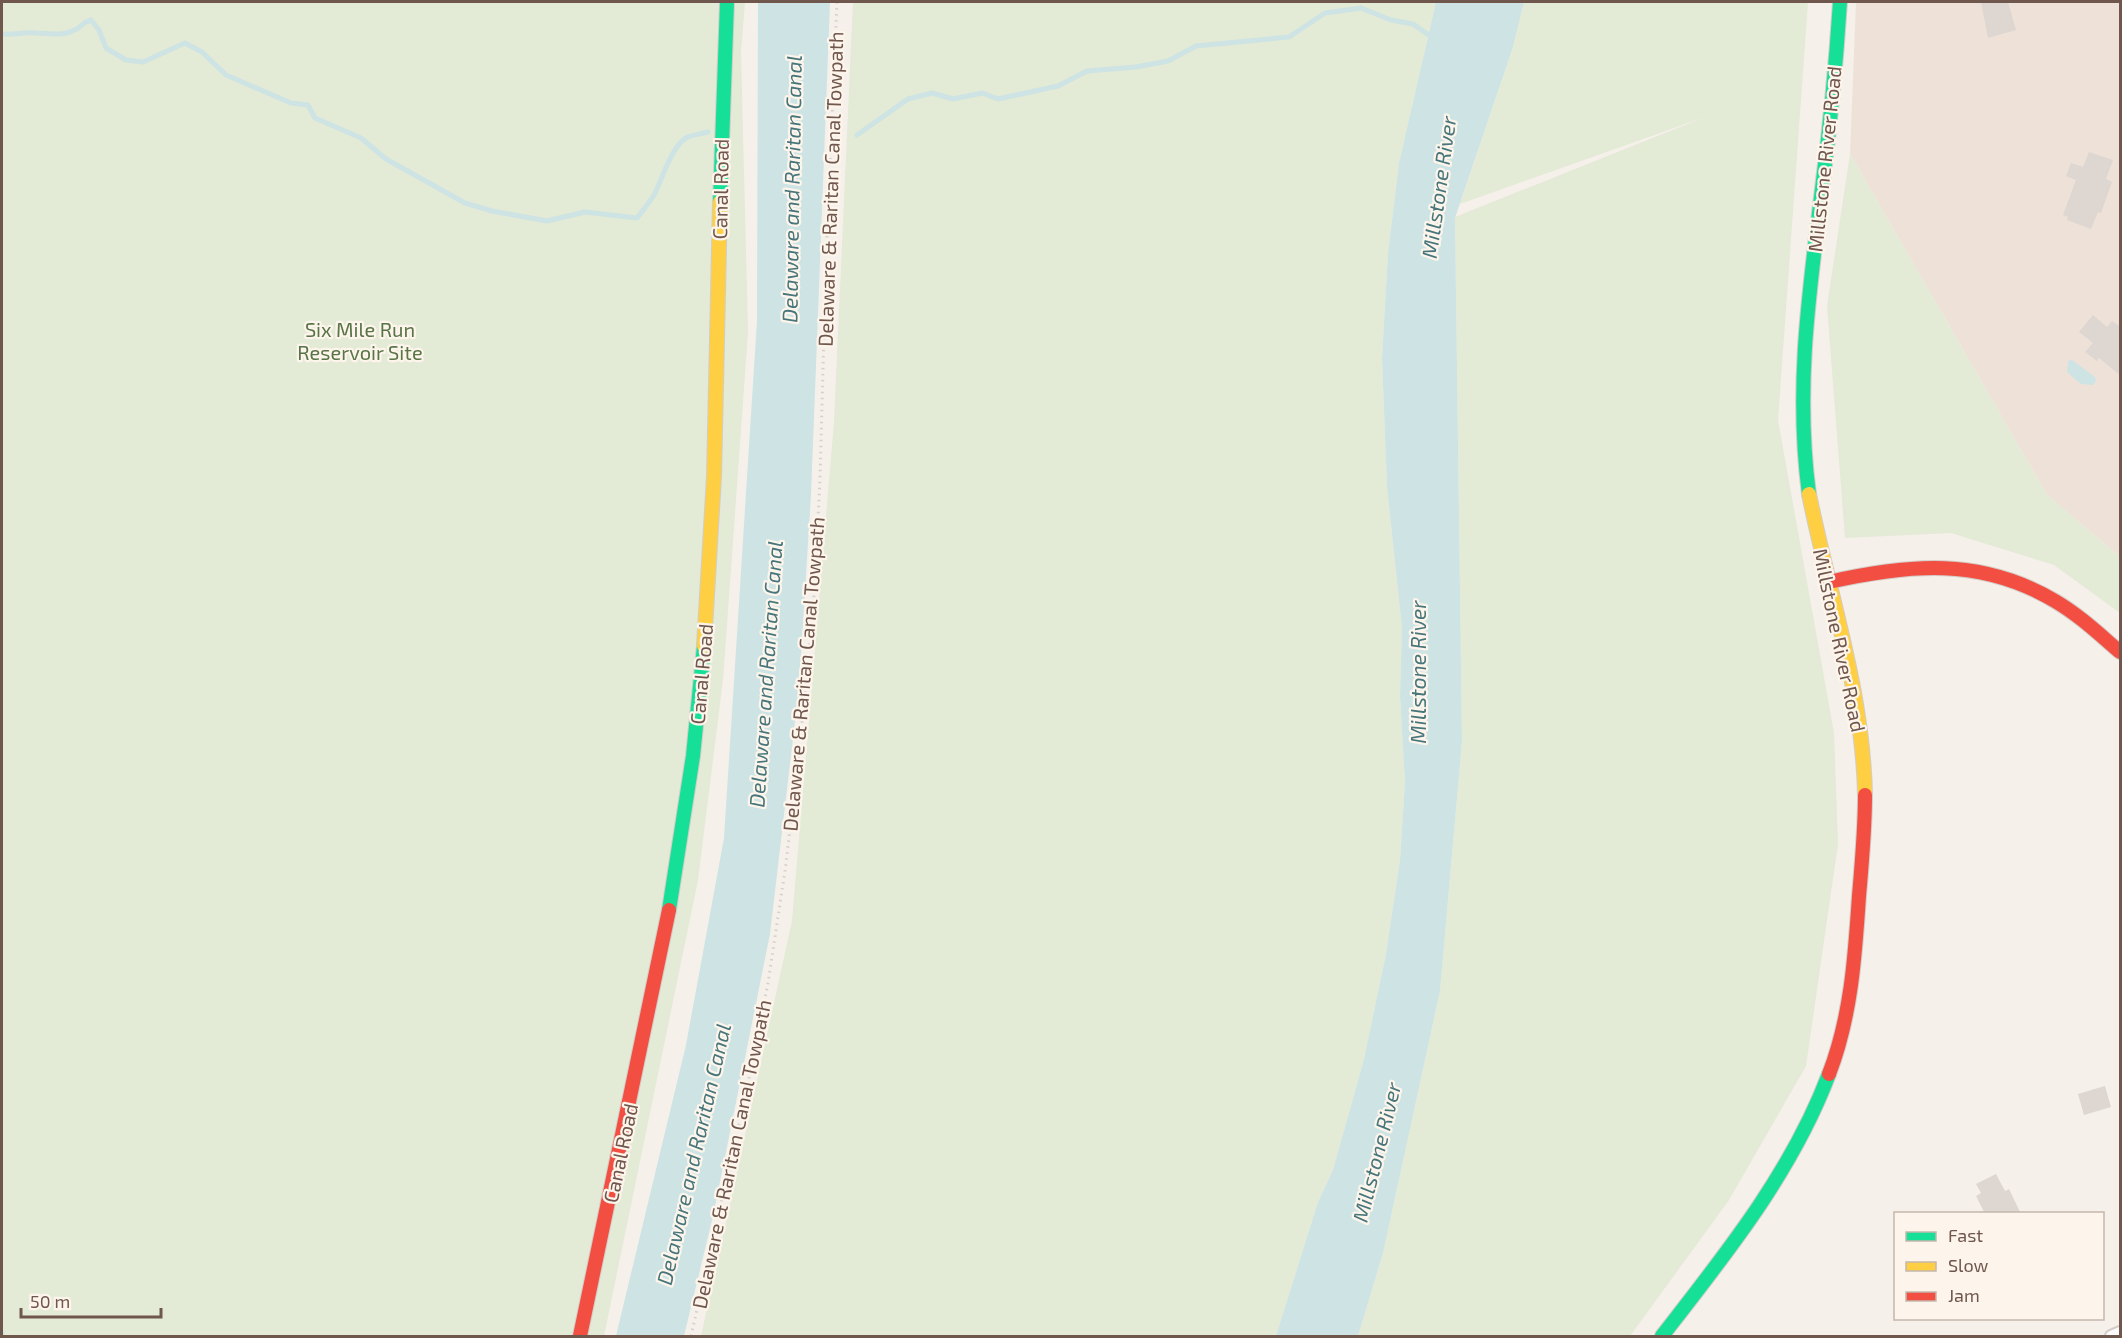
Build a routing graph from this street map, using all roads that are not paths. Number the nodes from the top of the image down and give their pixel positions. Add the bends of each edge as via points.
1 (727, 2) edge
2 (1840, 2) edge
3 (1829, 582) junction
4 (2121, 652) edge
5 (2121, 1332) edge
6 (580, 1336) edge
7 (1662, 1336) edge
8 (2110, 1336) edge

1 - 6 street, Canal Road via 713,488 706,628 693,756 673,892
2 - 3 street, Millstone River Road via 1802,375 1807,485
3 - 4 street via 1927,566 1996,576 2070,610
3 - 7 street, Millstone River Road via 1859,712 1864,773 1859,908 1836,1055 1790,1160 1736,1242
5 - 8 lane

